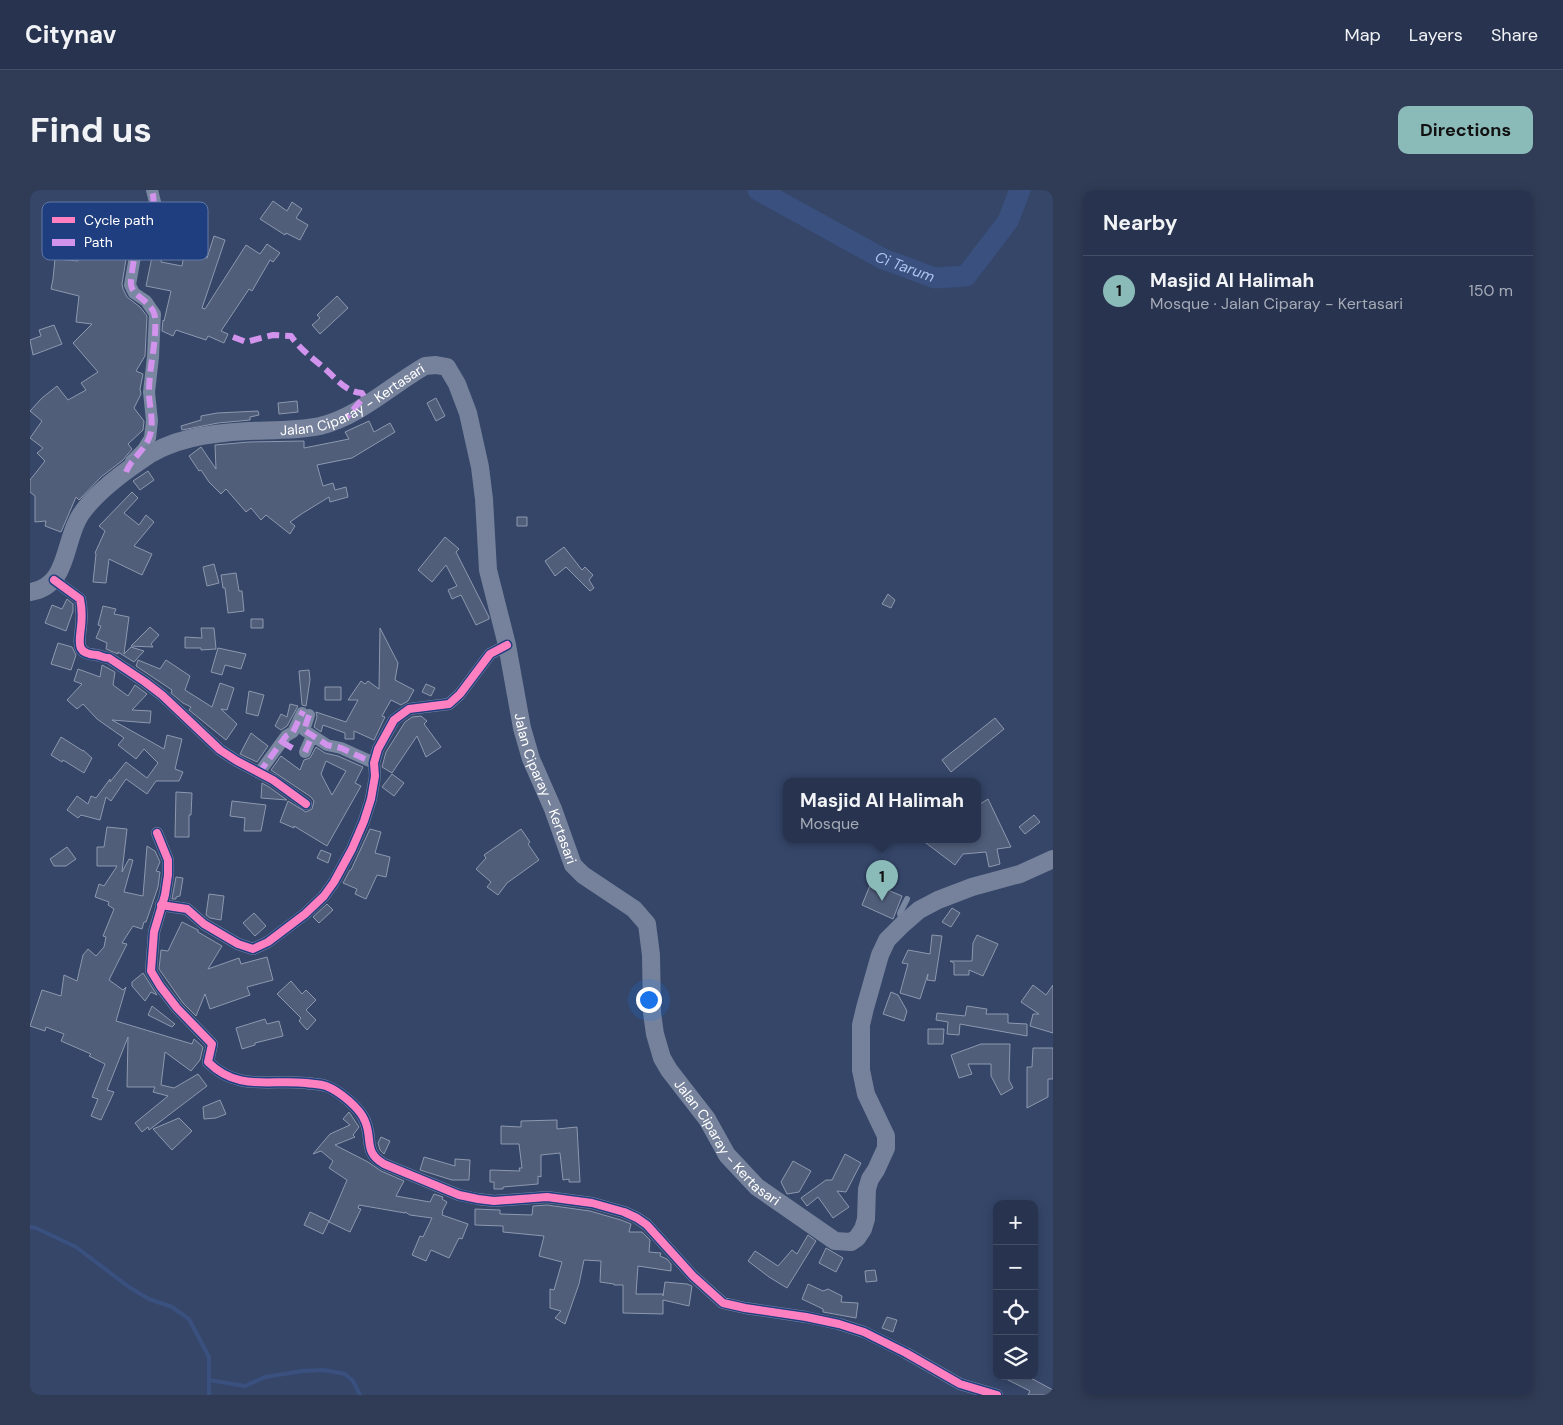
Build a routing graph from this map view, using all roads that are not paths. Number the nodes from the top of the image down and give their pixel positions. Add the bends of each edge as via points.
1 (134, 260) edge
2 (126, 472) junction
3 (54, 580) junction
4 (30, 592) edge
5 (507, 645) junction
6 (312, 736) junction
7 (282, 742) junction
8 (374, 763) junction
9 (259, 773) junction
10 (306, 804) dead end
11 (157, 832) dead end
12 (1053, 860) edge
13 (907, 899) dead end
14 (161, 905) junction
15 (903, 924) junction
16 (997, 1395) edge

1 - 2 street via 130,286 155,314 149,392 152,421 150,438
2 - 3 main road, Jalan Ciparay - Kertasari via 82,512
2 - 5 main road, Jalan Ciparay - Kertasari via 154,452 179,441 223,433 300,430 334,422 362,408 425,366 447,367 468,413 480,467 488,570
3 - 4 main road
3 - 9 street via 80,599 80,649 90,655 109,658 145,682 220,750
5 - 8 street via 490,654 449,704 410,709 394,720
5 - 15 main road, Jalan Ciparay - Kertasari via 531,759 574,865 583,875 634,909 647,924 652,1013 662,1058 707,1119 736,1166 764,1191 835,1241 851,1242 864,1229 870,1179 886,1148 886,1136 870,1103 861,1070 861,1025 880,955 887,940
6 - 7 street via 299,751
6 - 7 street via 304,730 306,713
6 - 8 street
7 - 9 street
8 - 14 street via 375,776 364,821 334,882 306,914 268,942 253,949 238,944 204,924 187,908
9 - 10 street
11 - 14 street via 168,860
12 - 15 main road, Jalan Ciparay - Kertasari via 938,900
13 - 15 lane via 900,913
14 - 16 street via 154,932 151,971 177,1008 212,1044 208,1062 229,1078 326,1086 360,1112 366,1122 371,1151 375,1159 384,1164 459,1195 478,1199 548,1197 618,1210 647,1225 693,1276 723,1303 806,1317 864,1332 960,1384

